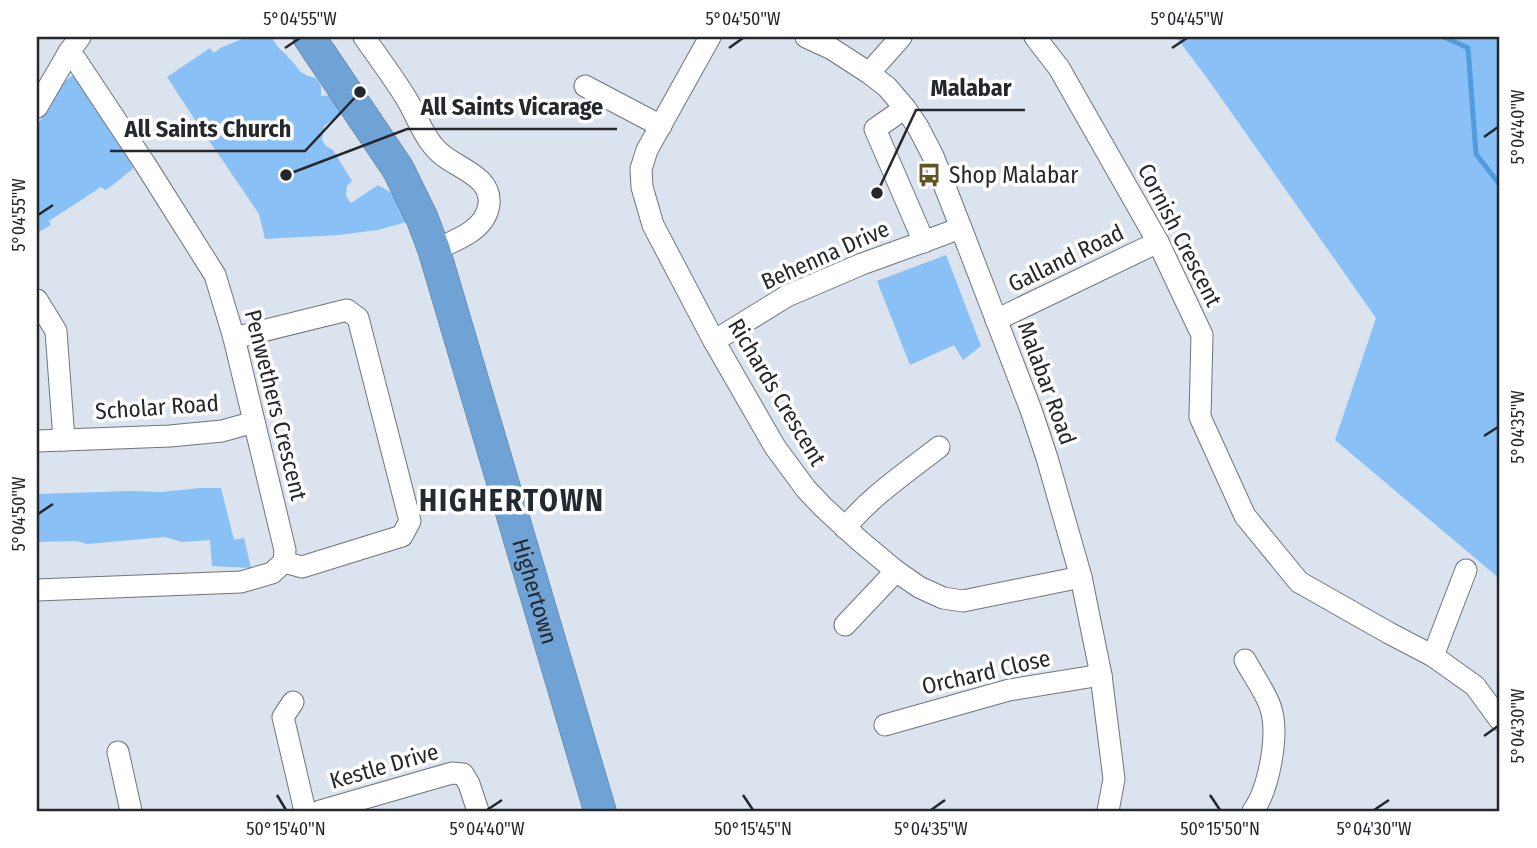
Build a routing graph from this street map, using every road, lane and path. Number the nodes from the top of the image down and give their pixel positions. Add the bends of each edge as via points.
1 (309, 37) edge
2 (364, 37) edge
3 (710, 37) edge
4 (806, 37) edge
5 (901, 37) edge
6 (1035, 37) edge
7 (74, 44) edge
8 (869, 73) junction
9 (585, 86) dead end
10 (37, 107) edge
11 (905, 108) junction
12 (661, 126) junction
13 (961, 228) junction
14 (923, 242) junction
15 (1158, 242) junction
16 (434, 250) junction
17 (37, 300) edge
18 (996, 320) junction
19 (234, 338) junction
20 (714, 341) junction
21 (254, 422) junction
22 (64, 440) junction
23 (38, 441) edge
24 (939, 447) dead end
25 (845, 528) junction
26 (284, 562) junction
27 (1466, 569) dead end
28 (896, 570) junction
29 (1081, 577) junction
30 (37, 590) edge
31 (845, 625) dead end
32 (1433, 656) junction
33 (1245, 660) dead end
34 (1101, 675) junction
35 (293, 702) dead end
36 (1500, 720) edge
37 (884, 725) dead end
38 (118, 752) dead end
39 (131, 811) edge
40 (305, 811) edge
41 (320, 811) edge
42 (478, 811) edge
43 (600, 811) edge
44 (1108, 811) edge
45 (1254, 811) edge

1 - 16 highway, Highertown via 398,169
2 - 16 street via 431,142 474,175 488,194 480,224
3 - 12 street, Richards Crescent
4 - 8 street, Malabar Road
5 - 8 street
6 - 15 street, Cornish Crescent via 1059,68
7 - 10 street
7 - 19 street, Penwethers Crescent via 78,63 215,275
8 - 11 street, Malabar Road
9 - 12 street
11 - 13 street, Malabar Road via 933,156
11 - 14 street via 875,129
12 - 20 street, Richards Crescent via 641,169 642,187 653,225
13 - 14 street, Behenna Drive
13 - 18 street, Malabar Road
14 - 20 street, Behenna Drive via 787,296
15 - 18 street, Galland Road
15 - 32 street, Cornish Crescent via 1202,335 1200,417 1245,516 1299,582
16 - 43 highway, Highertown
17 - 22 street, Scholar Road via 56,331
18 - 29 street, Malabar Road via 1047,458
19 - 21 street, Penwethers Crescent
19 - 26 street via 347,310 358,318 410,521 402,536 302,567
20 - 25 street, Richards Crescent via 775,447 806,489
21 - 22 street, Scholar Road via 183,435
21 - 26 street, Penwethers Crescent
22 - 23 street, Scholar Road
24 - 25 street via 872,500
25 - 28 street, Richards Crescent
26 - 30 street via 272,573 241,582
27 - 32 street
28 - 29 street, Richards Crescent via 919,587 963,601
28 - 31 street
29 - 34 street, Malabar Road
32 - 36 street, Cornish Crescent via 1475,686
33 - 45 street via 1271,709 1274,744 1261,800
34 - 37 street, Orchard Close via 1009,690
34 - 44 street, Malabar Road via 1114,779
35 - 40 street via 283,717
38 - 39 street
41 - 42 street, Kestle Drive via 452,773 463,775 470,783

